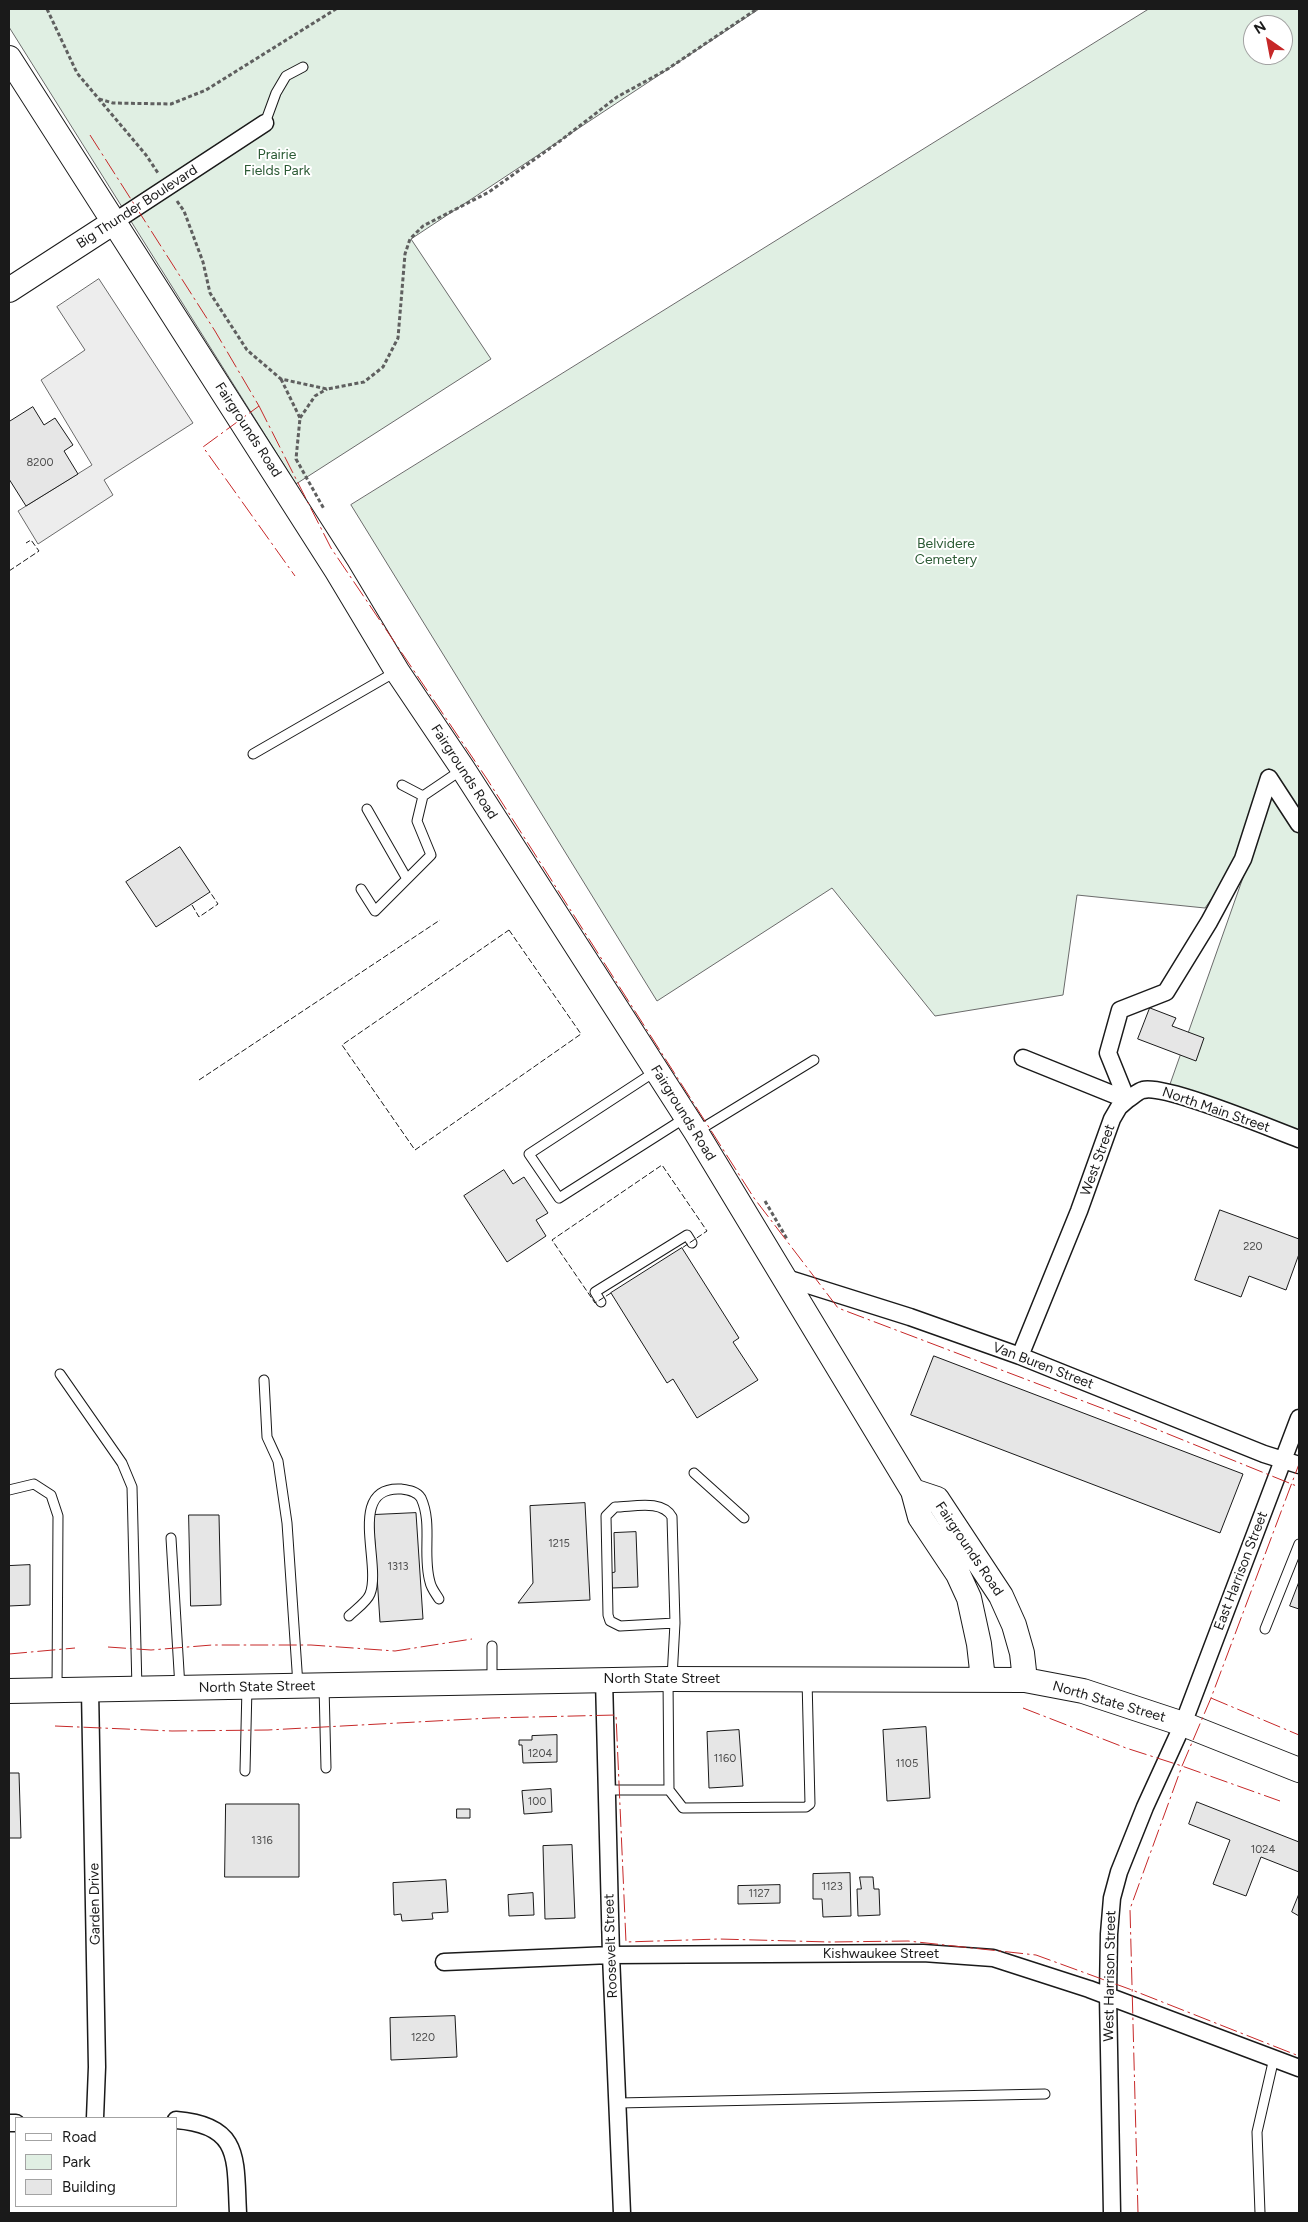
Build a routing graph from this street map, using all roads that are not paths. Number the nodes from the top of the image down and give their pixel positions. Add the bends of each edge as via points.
1 (9, 58) edge
2 (303, 67) dead end
3 (264, 123) joint
4 (114, 222) junction
5 (9, 290) edge
6 (397, 671) junction
7 (253, 754) dead end
8 (463, 769) junction
9 (402, 785) dead end
10 (423, 796) junction
11 (367, 809) dead end
12 (1299, 824) edge
13 (407, 879) junction
14 (361, 889) dead end
15 (1023, 1058) dead end
16 (814, 1060) dead end
17 (656, 1070) junction
18 (1127, 1100) junction
19 (691, 1125) junction
20 (1299, 1139) edge
21 (692, 1243) dead end
22 (783, 1277) junction
23 (601, 1302) dead end
24 (1020, 1356) junction
25 (60, 1374) dead end
26 (264, 1380) dead end
27 (1299, 1418) edge
28 (1283, 1459) junction
29 (1299, 1465) edge
30 (694, 1473) dead end
31 (9, 1490) edge
32 (913, 1491) junction
33 (744, 1518) dead end
34 (171, 1538) dead end
35 (1299, 1544) edge
36 (438, 1599) dead end
37 (349, 1616) dead end
38 (674, 1623) junction
39 (1265, 1629) dead end
40 (492, 1646) dead end
41 (670, 1678) junction
42 (604, 1679) junction
43 (807, 1679) junction
44 (983, 1680) junction
45 (1025, 1680) junction
46 (492, 1682) junction
47 (324, 1685) junction
48 (298, 1686) junction
49 (247, 1687) junction
50 (180, 1688) junction
51 (137, 1689) junction
52 (90, 1690) junction
53 (57, 1691) junction
54 (9, 1692) edge
55 (1183, 1724) junction
56 (326, 1768) dead end
57 (1299, 1770) edge
58 (245, 1771) dead end
59 (607, 1790) junction
60 (669, 1790) junction
61 (611, 1955) junction
62 (444, 1962) dead end
63 (1108, 1995) junction
64 (1274, 2058) junction
65 (1299, 2068) edge
66 (1045, 2094) dead end
67 (618, 2103) junction
68 (95, 2117) edge
69 (178, 2120) edge
70 (238, 2213) edge
71 (622, 2213) edge
72 (1112, 2213) edge
73 (1260, 2213) edge

1 - 4 main road, Fairgrounds Road
2 - 3 lane via 286,76
3 - 4 street, Big Thunder Boulevard
4 - 5 main road, Big Thunder Boulevard
4 - 6 main road, Fairgrounds Road via 337,571
6 - 7 lane
6 - 8 main road, Fairgrounds Road
8 - 10 lane
8 - 17 main road, Fairgrounds Road
9 - 10 lane
10 - 13 lane via 418,821 431,855
11 - 13 lane
12 - 18 street via 1269,778 1243,859 1166,992 1120,1010 1108,1053
13 - 14 lane via 375,911
15 - 18 street
16 - 19 lane
17 - 19 main road, Fairgrounds Road
17 - 19 lane via 529,1154 559,1198
18 - 20 street, North Main Street via 1142,1090 1156,1090 1190,1099
18 - 24 street, West Street via 1112,1119 1079,1211
19 - 22 main road, Fairgrounds Road
21 - 23 lane via 687,1235 595,1292
22 - 24 street, Van Buren Street
22 - 32 main road, Fairgrounds Road
24 - 28 street, Van Buren Street
25 - 51 lane via 122,1463 132,1487
26 - 48 lane via 267,1437 278,1461 287,1523
27 - 28 street, East Harrison Street
28 - 29 street, Van Buren Street
28 - 55 street, East Harrison Street
30 - 33 lane
31 - 53 lane via 34,1484 51,1495 58,1516
32 - 44 main road, Fairgrounds Road via 920,1517 958,1574 968,1598 979,1644
32 - 45 main road, Fairgrounds Road via 937,1499 1001,1596 1022,1653
34 - 50 lane
35 - 39 lane
36 - 37 lane via 430,1582 425,1512 420,1496 410,1490 388,1488 376,1497 370,1509 370,1595
38 - 38 lane via 672,1517 661,1506 615,1507 606,1516 610,1621 620,1626
38 - 41 lane
40 - 46 lane
41 - 42 main road, North State Street
41 - 43 main road, North State Street
41 - 60 lane
42 - 46 main road, North State Street
42 - 59 street, Roosevelt Street
43 - 44 main road, North State Street
43 - 60 lane via 810,1804 806,1807 683,1808
44 - 45 main road, North State Street
45 - 55 main road, North State Street via 1083,1691
46 - 47 main road, North State Street
47 - 48 main road, North State Street
47 - 56 lane
48 - 49 main road, North State Street
49 - 50 main road, North State Street
49 - 58 lane
50 - 51 main road, North State Street
51 - 52 main road, North State Street
52 - 53 main road, North State Street
52 - 68 street, Garden Drive via 97,2067
53 - 54 main road, North State Street
55 - 57 main road, North State Street
55 - 63 street, West Harrison Street via 1119,1872 1111,1907
59 - 60 lane
59 - 61 street, Roosevelt Street
61 - 62 street, Kishwaukee Street
61 - 63 street, Kishwaukee Street via 923,1953 993,1958
61 - 67 street, Roosevelt Street
63 - 64 street, Kishwaukee Street
63 - 72 street, West Harrison Street
64 - 65 street, Kishwaukee Street
64 - 73 lane via 1257,2132
66 - 67 lane
67 - 71 street, Roosevelt Street
69 - 70 street via 198,2122 220,2132 228,2141 235,2158

